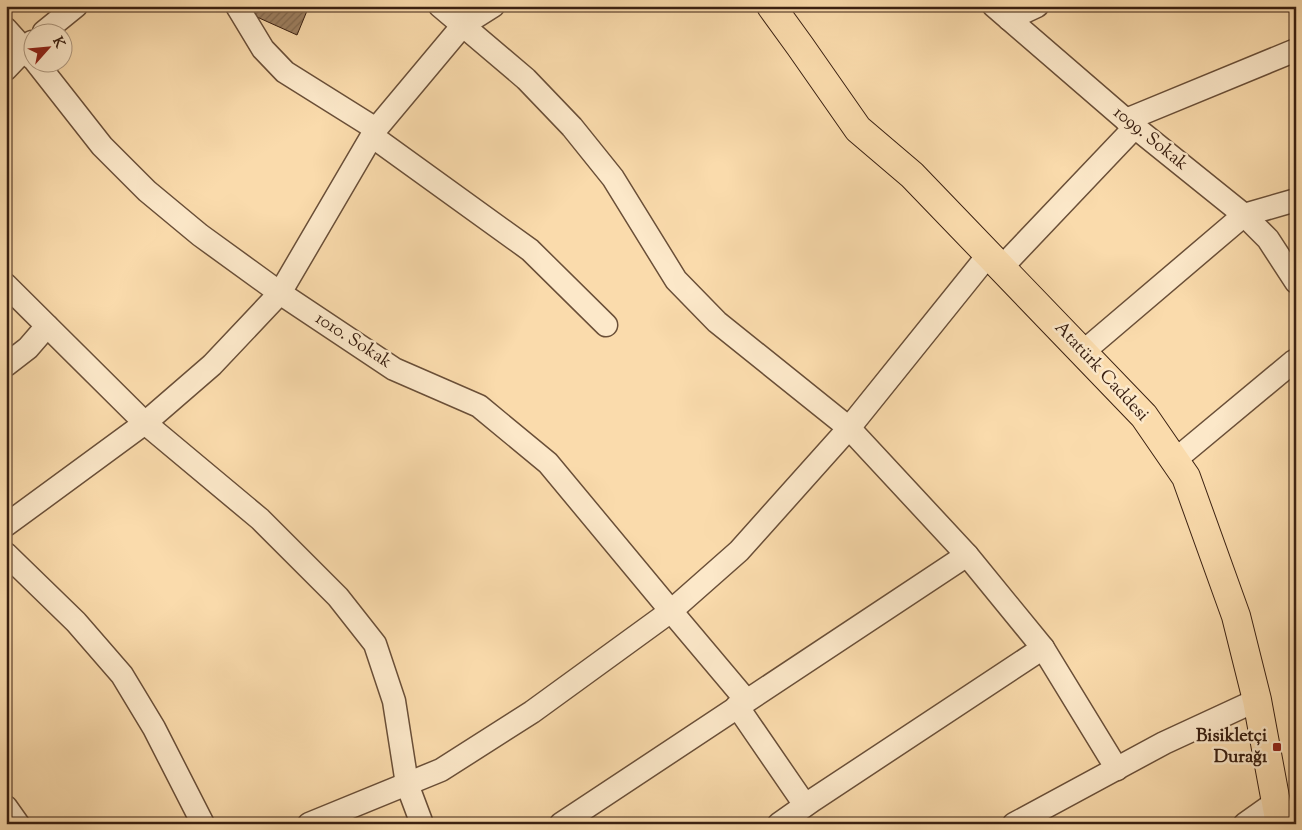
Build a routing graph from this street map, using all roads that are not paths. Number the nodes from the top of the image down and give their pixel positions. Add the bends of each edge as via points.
1 (76, 6) edge
2 (237, 6) edge
3 (440, 6) edge
4 (493, 6) edge
5 (770, 6) edge
6 (1037, 6) edge
7 (1001, 13) edge
8 (56, 22) edge
9 (463, 25) junction
10 (6, 29) edge
11 (22, 44) edge
12 (1296, 50) edge
13 (22, 59) edge
14 (6, 69) edge
15 (46, 72) edge
16 (1131, 124) junction
17 (374, 132) junction
18 (1296, 200) edge
19 (1244, 215) junction
20 (995, 261) junction
21 (1296, 282) edge
22 (6, 285) edge
23 (280, 294) junction
24 (606, 325) dead end
25 (47, 326) junction
26 (1083, 352) junction
27 (1295, 359) edge
28 (6, 365) edge
29 (145, 423) junction
30 (849, 428) junction
31 (1175, 460) junction
32 (6, 525) edge
33 (6, 554) edge
34 (967, 555) junction
35 (670, 611) junction
36 (1043, 648) junction
37 (1257, 700) junction
38 (742, 703) junction
39 (1117, 768) junction
40 (407, 784) junction
41 (805, 805) junction
42 (6, 808) edge
43 (1278, 813) edge
44 (18, 824) edge
45 (203, 824) edge
46 (309, 824) edge
47 (422, 824) edge
48 (561, 824) edge
49 (779, 824) edge
50 (1014, 824) edge
51 (1245, 824) edge

1 - 8 street
2 - 17 street via 263,49 285,72
3 - 9 street
4 - 9 street
5 - 20 main road, Atatürk Caddesi via 858,130 912,175
6 - 7 street
7 - 16 street, 1099. Sokak
9 - 17 street
9 - 30 street via 526,79 572,127 613,178 676,280 717,322
10 - 11 street, 1010. Sokak
12 - 16 street
13 - 14 street
15 - 23 street, 1010. Sokak via 102,146 147,191
16 - 19 street, 1099. Sokak
16 - 20 street
17 - 23 street
17 - 24 street via 530,250
18 - 19 street
19 - 21 street, 1099. Sokak via 1268,239
19 - 26 street
20 - 26 main road, Atatürk Caddesi
20 - 30 street
22 - 25 street
23 - 29 street via 212,364
23 - 35 street, 1010. Sokak via 394,369 479,406 507,428 548,463
25 - 28 street via 28,348
25 - 29 street
26 - 31 main road, Atatürk Caddesi via 1144,416
27 - 31 street
29 - 32 street
29 - 40 street via 260,519 338,597 375,644 394,701
30 - 34 street
30 - 35 street via 739,551
31 - 37 main road, Atatürk Caddesi via 1186,477 1236,616
33 - 45 street via 76,622 122,675 154,728
34 - 36 street
34 - 38 street
35 - 38 street, 1010. Sokak
35 - 40 street via 532,712 440,770
36 - 39 street
36 - 41 street
37 - 39 street
37 - 43 main road, Atatürk Caddesi
38 - 41 street, 1010. Sokak
38 - 48 street
39 - 50 street
40 - 46 street
40 - 47 street
41 - 49 street
42 - 44 street
43 - 51 street

